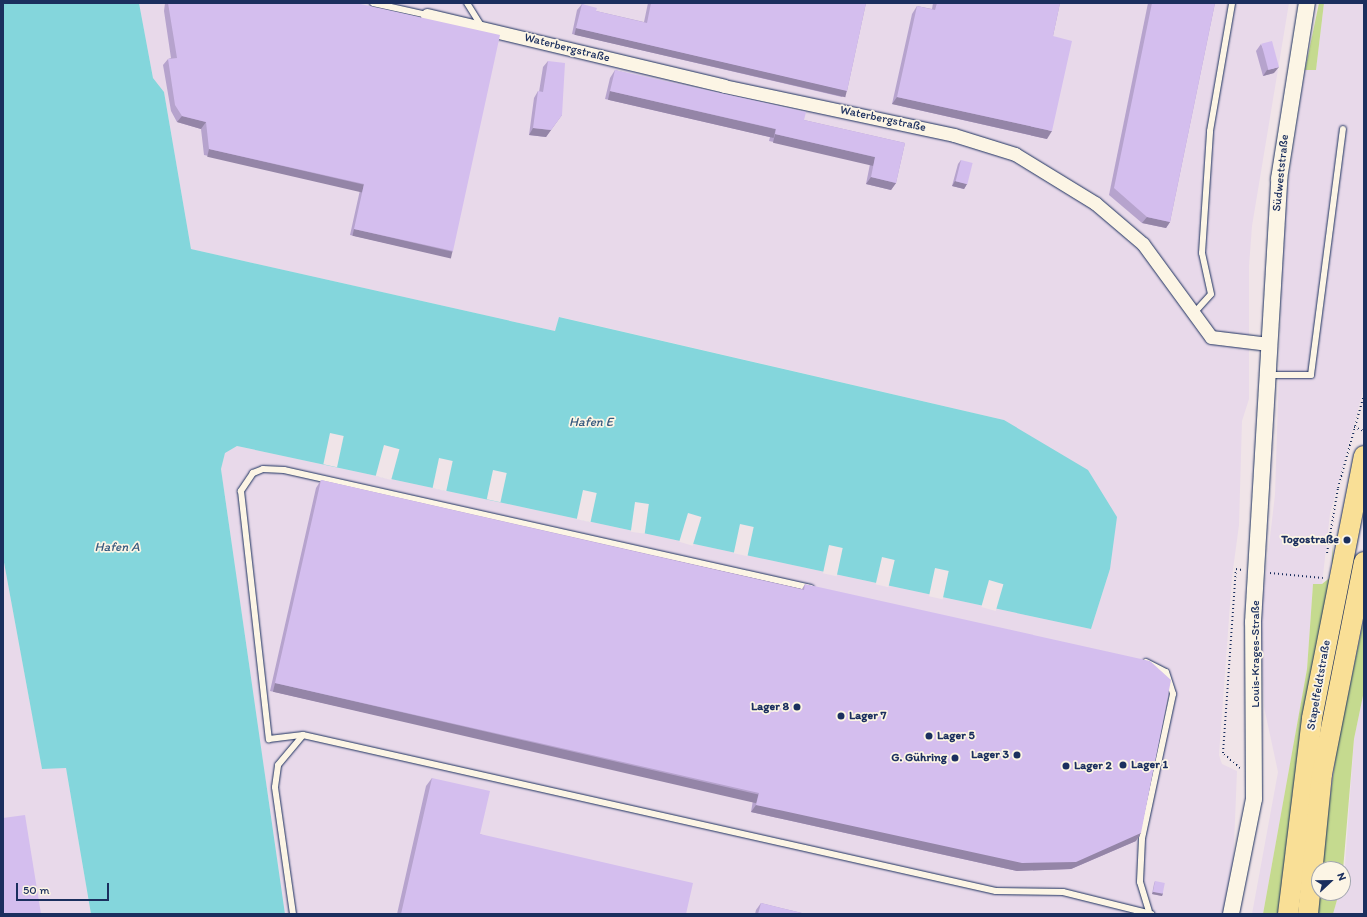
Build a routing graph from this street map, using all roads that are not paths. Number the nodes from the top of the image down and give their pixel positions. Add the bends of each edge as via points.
1 (373, 3) edge
2 (468, 3) edge
3 (1232, 3) edge
4 (1307, 3) edge
5 (427, 15) joint
6 (483, 29) junction
7 (1343, 129) dead end
8 (1193, 314) junction
9 (1269, 344) junction
10 (1268, 375) junction
11 (1364, 457) edge
12 (1364, 562) edge
13 (822, 590) edge
14 (1134, 659) edge
15 (304, 735) junction
16 (1150, 913) edge
17 (293, 914) edge
18 (1231, 914) edge
19 (1288, 914) edge
20 (1308, 914) edge

1 - 5 lane
2 - 6 lane
3 - 8 lane via 1210,138 1202,253 1212,294
4 - 9 street, Südweststraße via 1279,179
5 - 6 street, Waterbergstraße
6 - 8 street, Waterbergstraße via 724,86 954,135 1015,154 1095,202 1142,244 1174,282
7 - 10 lane via 1311,375
8 - 9 street, Waterbergstraße via 1211,337
9 - 10 street, Louis-Krages-Straße
10 - 18 street, Louis-Krages-Straße via 1253,622 1254,799
11 - 19 main road, Stapelfeldtstraße via 1312,718
12 - 20 main road, Stapelfeldtstraße via 1322,774
13 - 15 lane via 319,478 263,469 245,481 240,502 269,739
14 - 16 lane via 1158,665 1166,672 1174,694 1142,839 1140,882
15 - 16 lane via 996,891 1063,892
15 - 17 lane via 278,765 275,787

